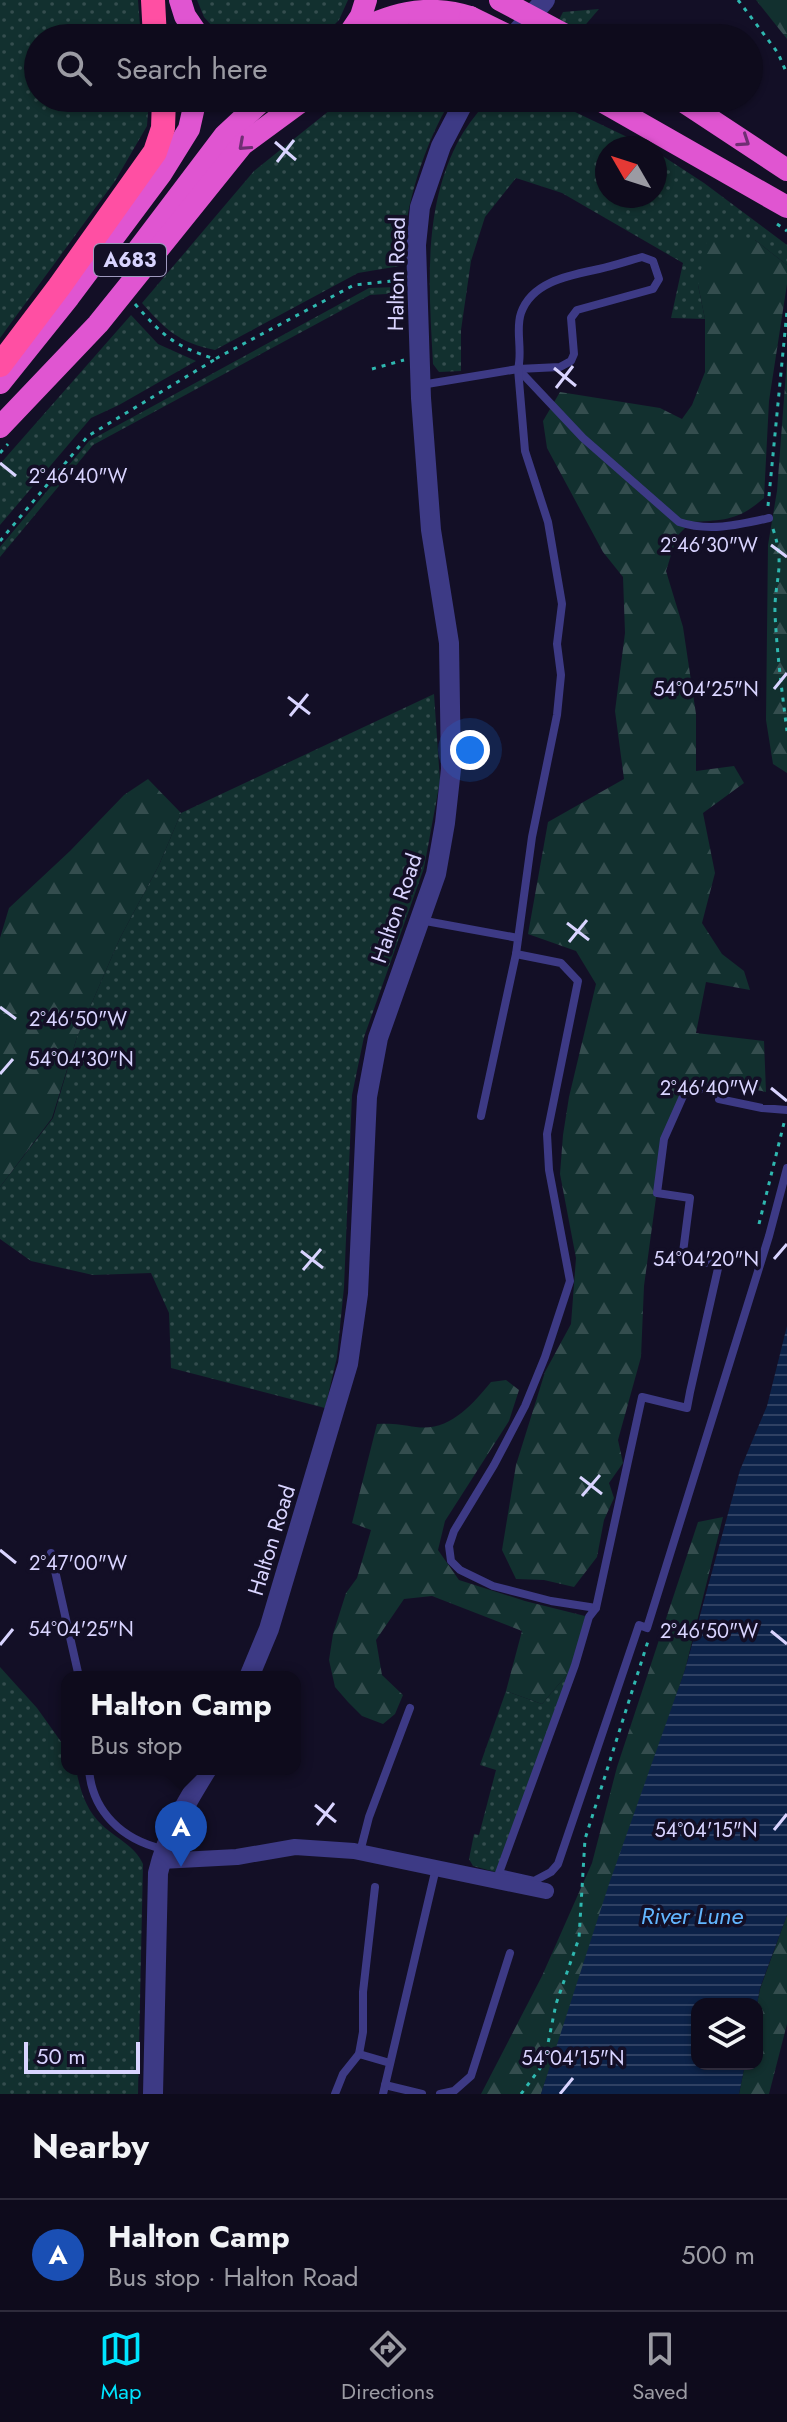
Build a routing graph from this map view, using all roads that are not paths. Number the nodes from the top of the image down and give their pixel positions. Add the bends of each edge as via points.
1 (153, 0) edge
2 (180, 0) edge
3 (366, 0) edge
4 (500, 0) edge
5 (545, 0) edge
6 (154, 24) edge
7 (191, 24) edge
8 (356, 24) edge
9 (369, 24) edge
10 (454, 24) edge
11 (525, 24) edge
12 (545, 24) edge
13 (164, 112) edge
14 (193, 112) edge
15 (250, 112) edge
16 (287, 112) edge
17 (459, 112) edge
18 (624, 112) edge
19 (644, 112) edge
20 (701, 112) edge
21 (703, 152) junction
22 (787, 170) edge
23 (787, 205) edge
24 (0, 365) edge
25 (518, 369) junction
26 (0, 383) edge
27 (420, 385) junction
28 (0, 427) edge
29 (769, 518) dead end
30 (419, 920) junction
31 (518, 938) junction
32 (516, 954) junction
33 (787, 1110) edge
34 (481, 1116) dead end
35 (787, 1168) edge
36 (51, 1553) dead end
37 (596, 1608) junction
38 (78, 1671) edge
39 (252, 1671) edge
40 (410, 1708) dead end
41 (89, 1775) edge
42 (203, 1775) edge
43 (360, 1852) junction
44 (162, 1855) junction
45 (436, 1868) junction
46 (375, 1887) dead end
47 (546, 1891) dead end
48 (510, 1953) dead end
49 (359, 2054) junction
50 (390, 2063) junction
51 (384, 2090) edge
52 (153, 2094) edge
53 (335, 2094) edge
54 (422, 2094) edge
55 (440, 2094) edge

1 - 6 highway
2 - 7 highway
3 - 8 highway
4 - 12 highway, bridge
5 - 11 street
9 - 10 highway via 423,9
13 - 24 highway via 155,152
14 - 26 highway, A683 via 189,129 161,174
15 - 28 highway, A683 via 225,135
16 -> 28 highway via 242,145 98,324
17 - 27 street, Halton Road via 420,207 415,280
18 - 21 highway
19 - 21 highway
20 -> 22 highway
21 - 23 highway
25 - 25 lane via 521,311 545,286 573,273 642,257 653,261 659,279 653,289 577,310 571,318 571,361 560,367
25 - 27 lane
25 - 29 lane via 583,438 679,522 697,528
25 - 31 lane via 525,451 548,522 562,604 557,715
27 - 30 street, Halton Road via 431,530 449,643 451,769 439,861
30 - 31 lane
30 - 39 street, Halton Road via 378,1038 367,1097 358,1294 348,1364 269,1629
31 - 32 lane
32 - 34 lane
32 - 37 lane via 561,963 578,981 547,1134 570,1281 525,1406 449,1546 451,1561 460,1570 493,1586
33 - 37 lane via 719,1099 723,1083 684,1094 664,1139 657,1193 690,1198 682,1260 719,1264 687,1408 642,1397
35 - 37 lane via 647,1628 639,1625 558,1864 534,1881 499,1873
36 - 38 lane
40 - 43 lane
41 - 44 lane via 106,1818
42 - 44 street
43 - 44 street via 295,1847 237,1857
43 - 45 street
44 - 52 street via 156,1889
45 - 47 street
45 - 50 lane
46 - 49 lane
48 - 55 lane via 471,2076 454,2091
49 - 50 lane
49 - 53 lane
50 - 51 lane
51 - 54 lane

